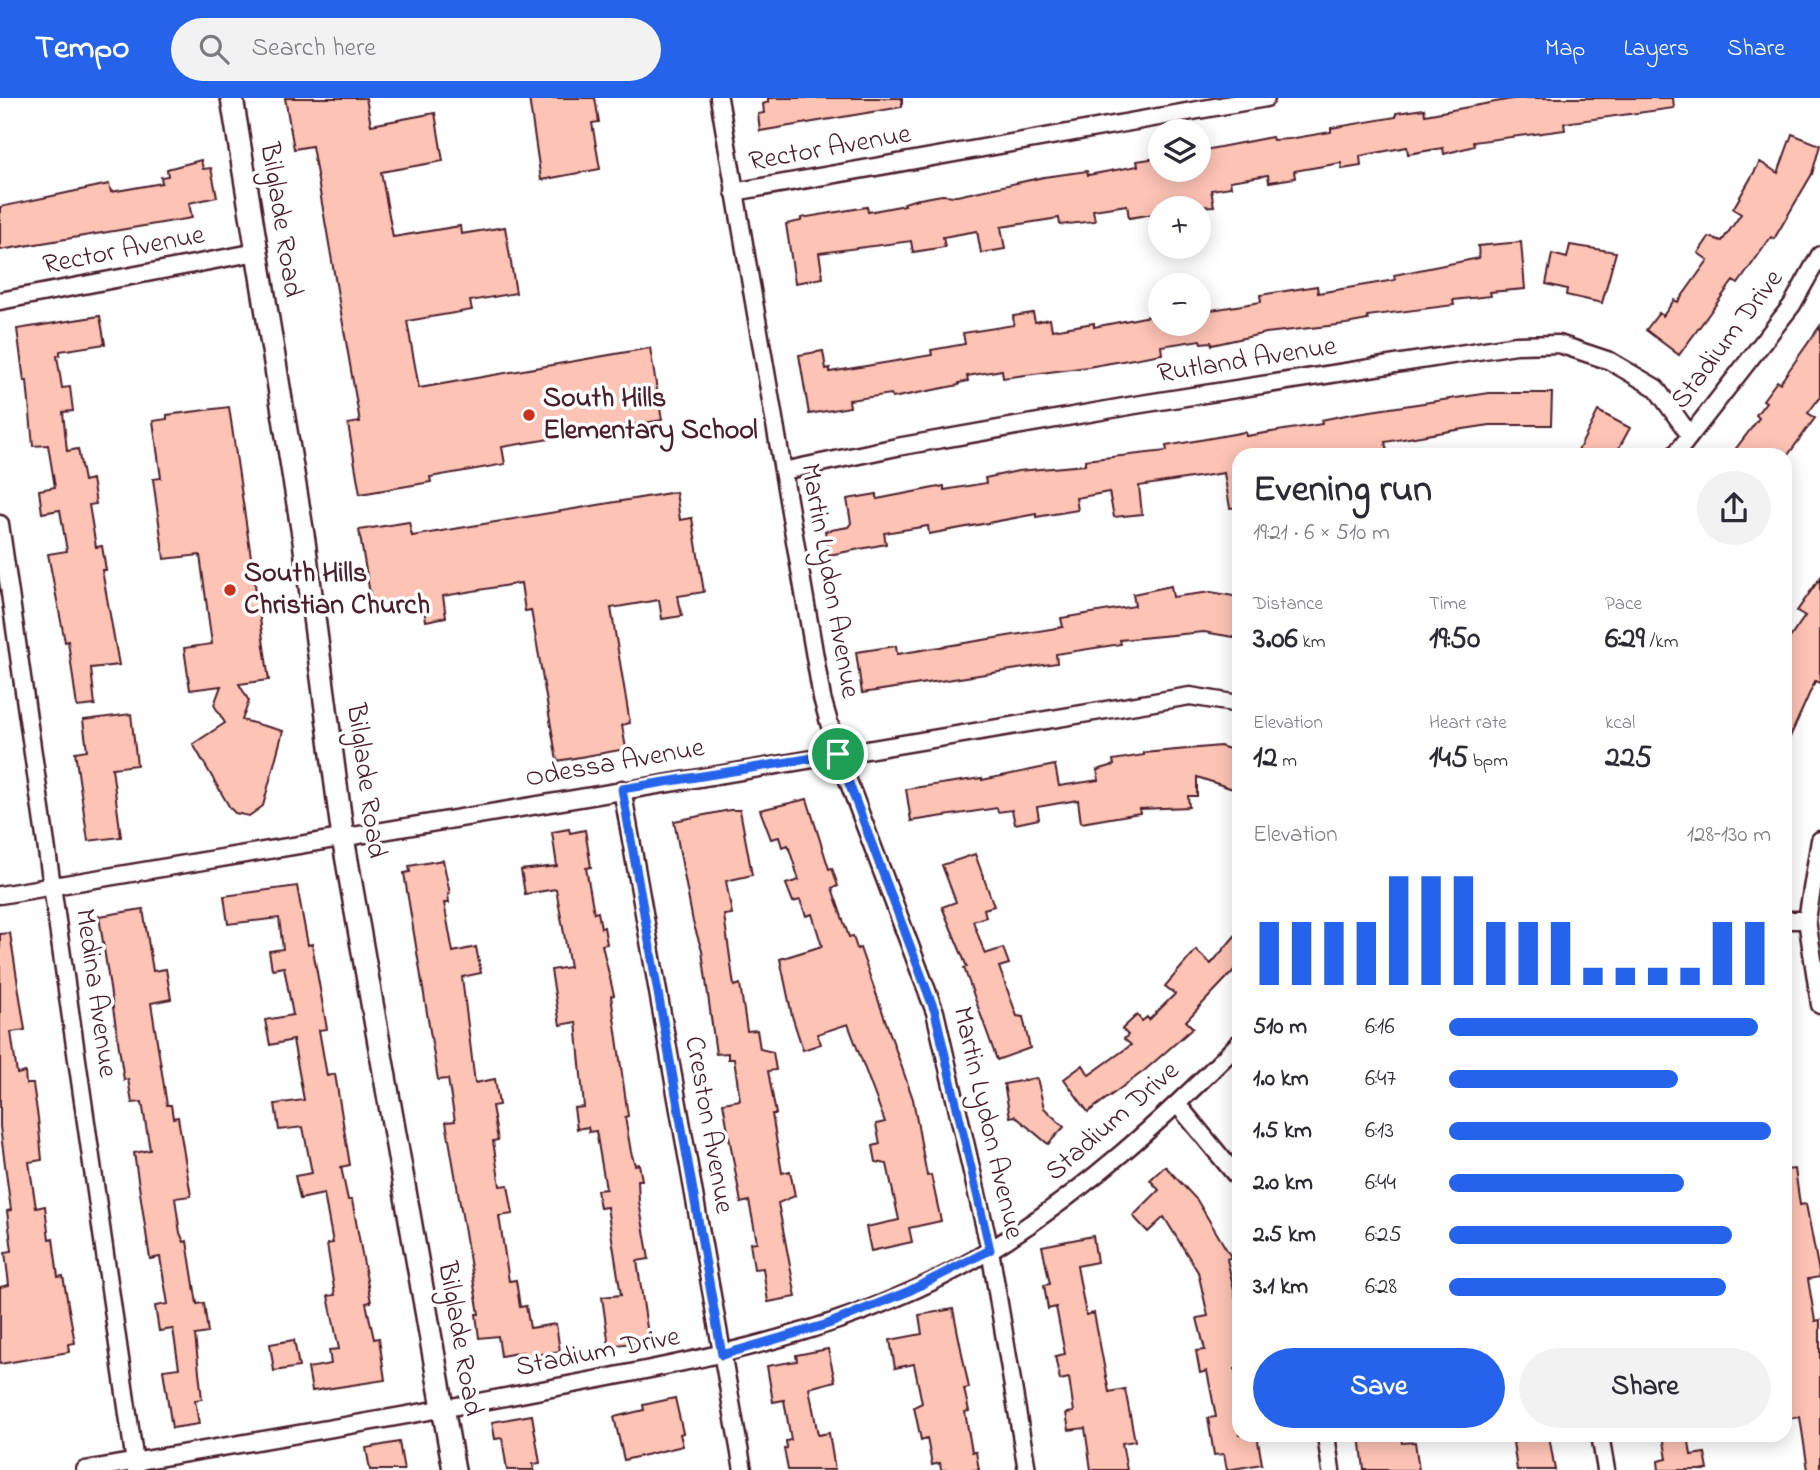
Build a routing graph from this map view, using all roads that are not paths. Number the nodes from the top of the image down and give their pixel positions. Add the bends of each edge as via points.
1 (232, 98) edge
2 (719, 98) edge
3 (1266, 98) edge
4 (734, 192) junction
5 (257, 252) junction
6 (1820, 255) edge
7 (0, 301) edge
8 (1689, 434) junction
9 (1680, 448) edge
10 (783, 471) junction
11 (0, 524) edge
12 (1232, 703) edge
13 (838, 754) junction
14 (622, 789) junction
15 (343, 838) junction
16 (1820, 840) edge
17 (53, 886) junction
18 (0, 895) edge
19 (1792, 920) edge
20 (1807, 920) junction
21 (1820, 1005) edge
22 (1232, 1050) edge
23 (1178, 1105) junction
24 (1232, 1171) edge
25 (990, 1250) junction
26 (722, 1355) junction
27 (443, 1409) junction
28 (1327, 1442) edge
29 (1601, 1442) edge
30 (135, 1466) edge
31 (85, 1470) edge
32 (454, 1470) edge
33 (743, 1470) edge
34 (1027, 1470) edge
35 (1332, 1470) edge
36 (1606, 1470) edge

1 - 5 street, Bilglade Road
2 - 4 street, Martin Lydon Avenue
3 - 4 street, Rector Avenue
4 - 10 street, Martin Lydon Avenue
5 - 7 street, Rector Avenue
5 - 15 street, Bilglade Road via 304,541
6 - 8 street, Stadium Drive via 1792,305
8 - 9 street, Stadium Drive
8 - 10 street, Rutland Avenue via 1656,388 1610,361 1559,344 1516,345 1108,410
10 - 13 street, Martin Lydon Avenue via 822,698
11 - 17 street, Medina Avenue
12 - 13 street, Odessa Avenue via 1190,696
13 - 14 street, Odessa Avenue
13 - 25 street, Martin Lydon Avenue via 935,1012
14 - 15 street, Odessa Avenue
14 - 26 street, Creston Avenue
15 - 17 street, Odessa Avenue
15 - 27 street, Bilglade Road
16 - 20 street
17 - 18 street, Odessa Avenue
17 - 30 street, Medina Avenue
19 - 20 street
20 - 21 street
22 - 23 street, Stadium Drive
23 - 24 street
23 - 25 street, Stadium Drive via 1066,1198
25 - 26 street, Stadium Drive via 907,1292 828,1324
25 - 34 street, Martin Lydon Avenue
26 - 27 street, Stadium Drive
26 - 33 street, Creston Avenue
27 - 30 street, Stadium Drive
27 - 32 street, Bilglade Road
28 - 35 street
29 - 36 street
30 - 31 street, Stadium Drive

